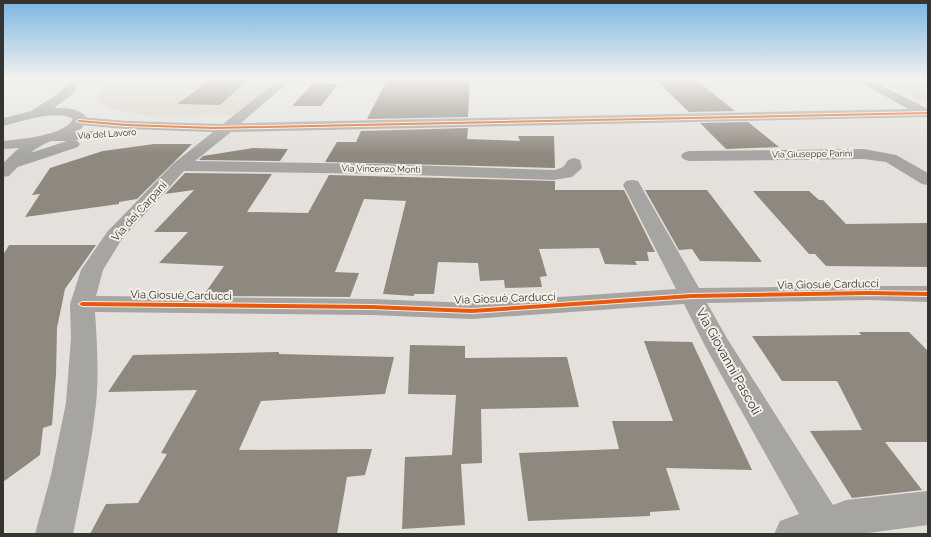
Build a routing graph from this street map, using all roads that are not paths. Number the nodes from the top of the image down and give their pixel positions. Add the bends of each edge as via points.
1 (56, 103) edge
2 (68, 103) edge
3 (254, 103) edge
4 (906, 103) edge
5 (927, 114) edge
6 (32, 115) junction
7 (75, 118) junction
8 (3, 122) edge
9 (221, 128) junction
10 (120, 133) junction
11 (48, 138) junction
12 (3, 145) edge
13 (689, 156) dead end
14 (574, 163) dead end
15 (5, 165) edge
16 (180, 166) junction
17 (928, 180) edge
18 (632, 185) dead end
19 (928, 294) edge
20 (692, 296) junction
21 (82, 304) junction
22 (928, 508) edge
23 (816, 532) edge
24 (54, 534) edge

1 - 6 main road
2 - 7 main road
3 - 9 street, Via dei Carpani
4 - 5 street
5 - 9 street, Via del Lavoro
6 - 7 main road via 54,113
6 - 8 main road
7 - 9 street, Via del Lavoro via 127,125
7 - 11 main road via 70,130
9 - 10 street, Via del Lavoro
9 - 16 street, Via dei Carpani
10 - 11 street, Via del Lavoro
10 - 15 street via 69,145
11 - 12 main road
11 - 15 main road via 29,147
13 - 17 street, Via Giuseppe Parini via 879,155 895,160
14 - 16 street, Via Vincenzo Monti via 574,168 569,172 554,174
16 - 21 street, Via dei Carpani via 114,236 92,270
18 - 20 street, Via Giovanni Pascoli
19 - 20 street, Via Giosuè Carducci
20 - 21 street, Via Giosuè Carducci via 472,311 371,307
20 - 23 street, Via Giovanni Pascoli
21 - 24 street, Via dei Carpani via 84,338 81,403
22 - 23 street via 846,518

